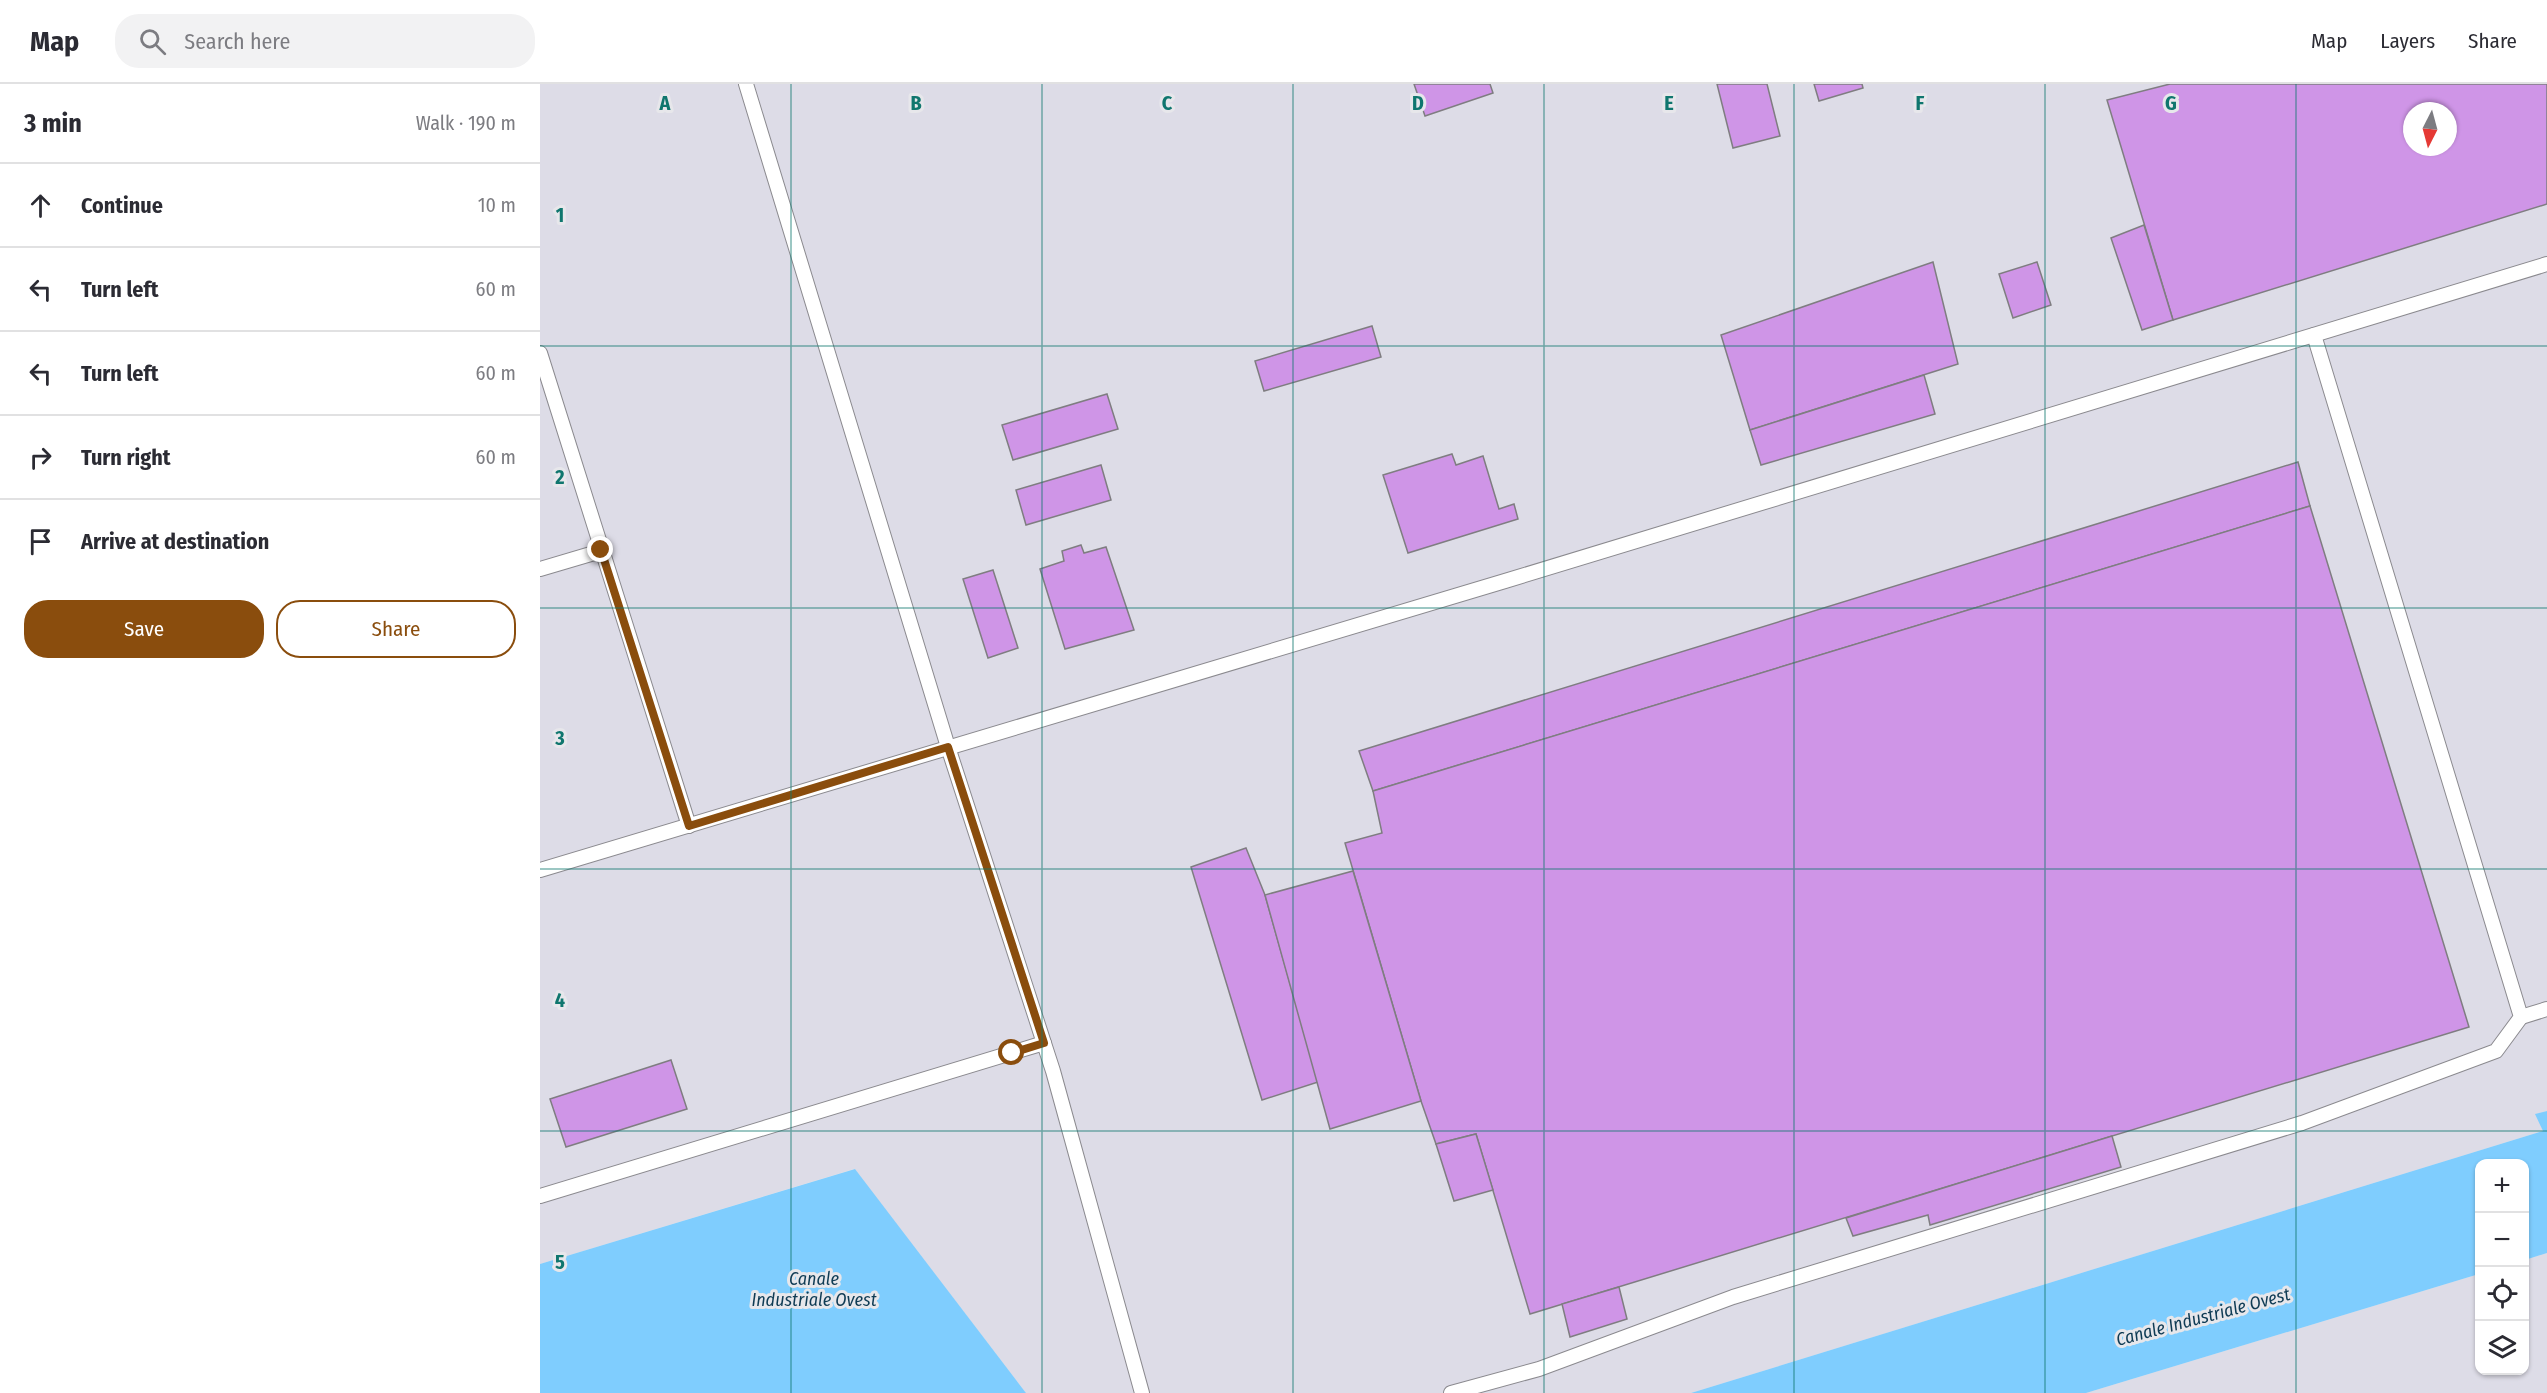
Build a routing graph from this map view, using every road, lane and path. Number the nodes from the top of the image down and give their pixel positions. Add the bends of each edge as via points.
1 (746, 84) edge
2 (2547, 264) edge
3 (2314, 335) junction
4 (540, 353) edge
5 (601, 550) junction
6 (540, 569) edge
7 (948, 747) junction
8 (689, 826) junction
9 (540, 870) edge
10 (2547, 1010) edge
11 (2521, 1017) junction
12 (1044, 1043) junction
13 (540, 1196) edge
14 (1142, 1393) edge
15 (1451, 1393) edge

1 - 7 lane
2 - 3 lane
3 - 7 lane
3 - 11 lane
4 - 5 lane
5 - 6 lane
5 - 8 lane
7 - 8 lane
7 - 12 lane
8 - 9 lane
10 - 11 lane
11 - 15 lane via 2496,1051 2302,1123 1733,1298 1539,1369
12 - 13 lane
12 - 14 lane

